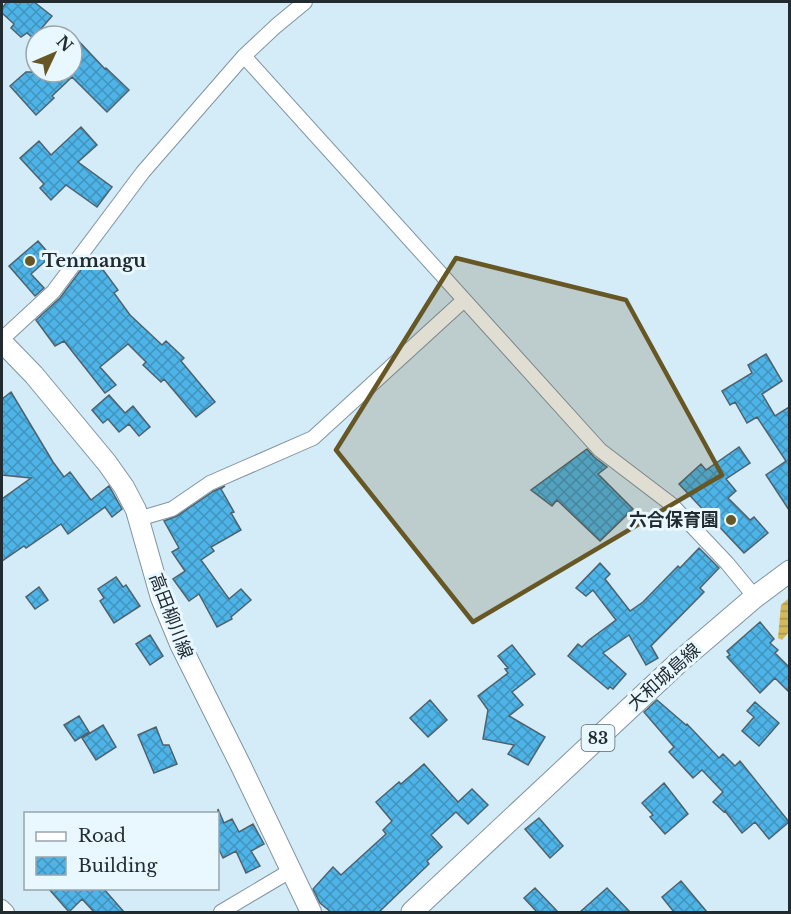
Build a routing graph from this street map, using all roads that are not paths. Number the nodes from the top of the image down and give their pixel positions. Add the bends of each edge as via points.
1 (304, 2) edge
2 (244, 57) junction
3 (464, 300) junction
4 (2, 341) edge
5 (138, 519) junction
6 (789, 571) edge
7 (755, 597) junction
8 (291, 871) junction
9 (2, 907) edge
10 (7, 912) edge
11 (221, 912) edge
12 (311, 912) edge
13 (412, 912) edge

1 - 2 street
2 - 3 street
2 - 4 street via 143,172 53,292
3 - 5 street via 313,438 210,483 172,509
3 - 7 street via 600,450 671,504
4 - 5 main road, 高田柳川線 via 107,462
5 - 8 main road, 高田柳川線 via 161,598 180,644
6 - 7 main road, 大和城島線 / 83
7 - 13 main road, 大和城島線 / 83 via 679,662
8 - 11 street
8 - 12 main road, 高田柳川線
9 - 10 street

